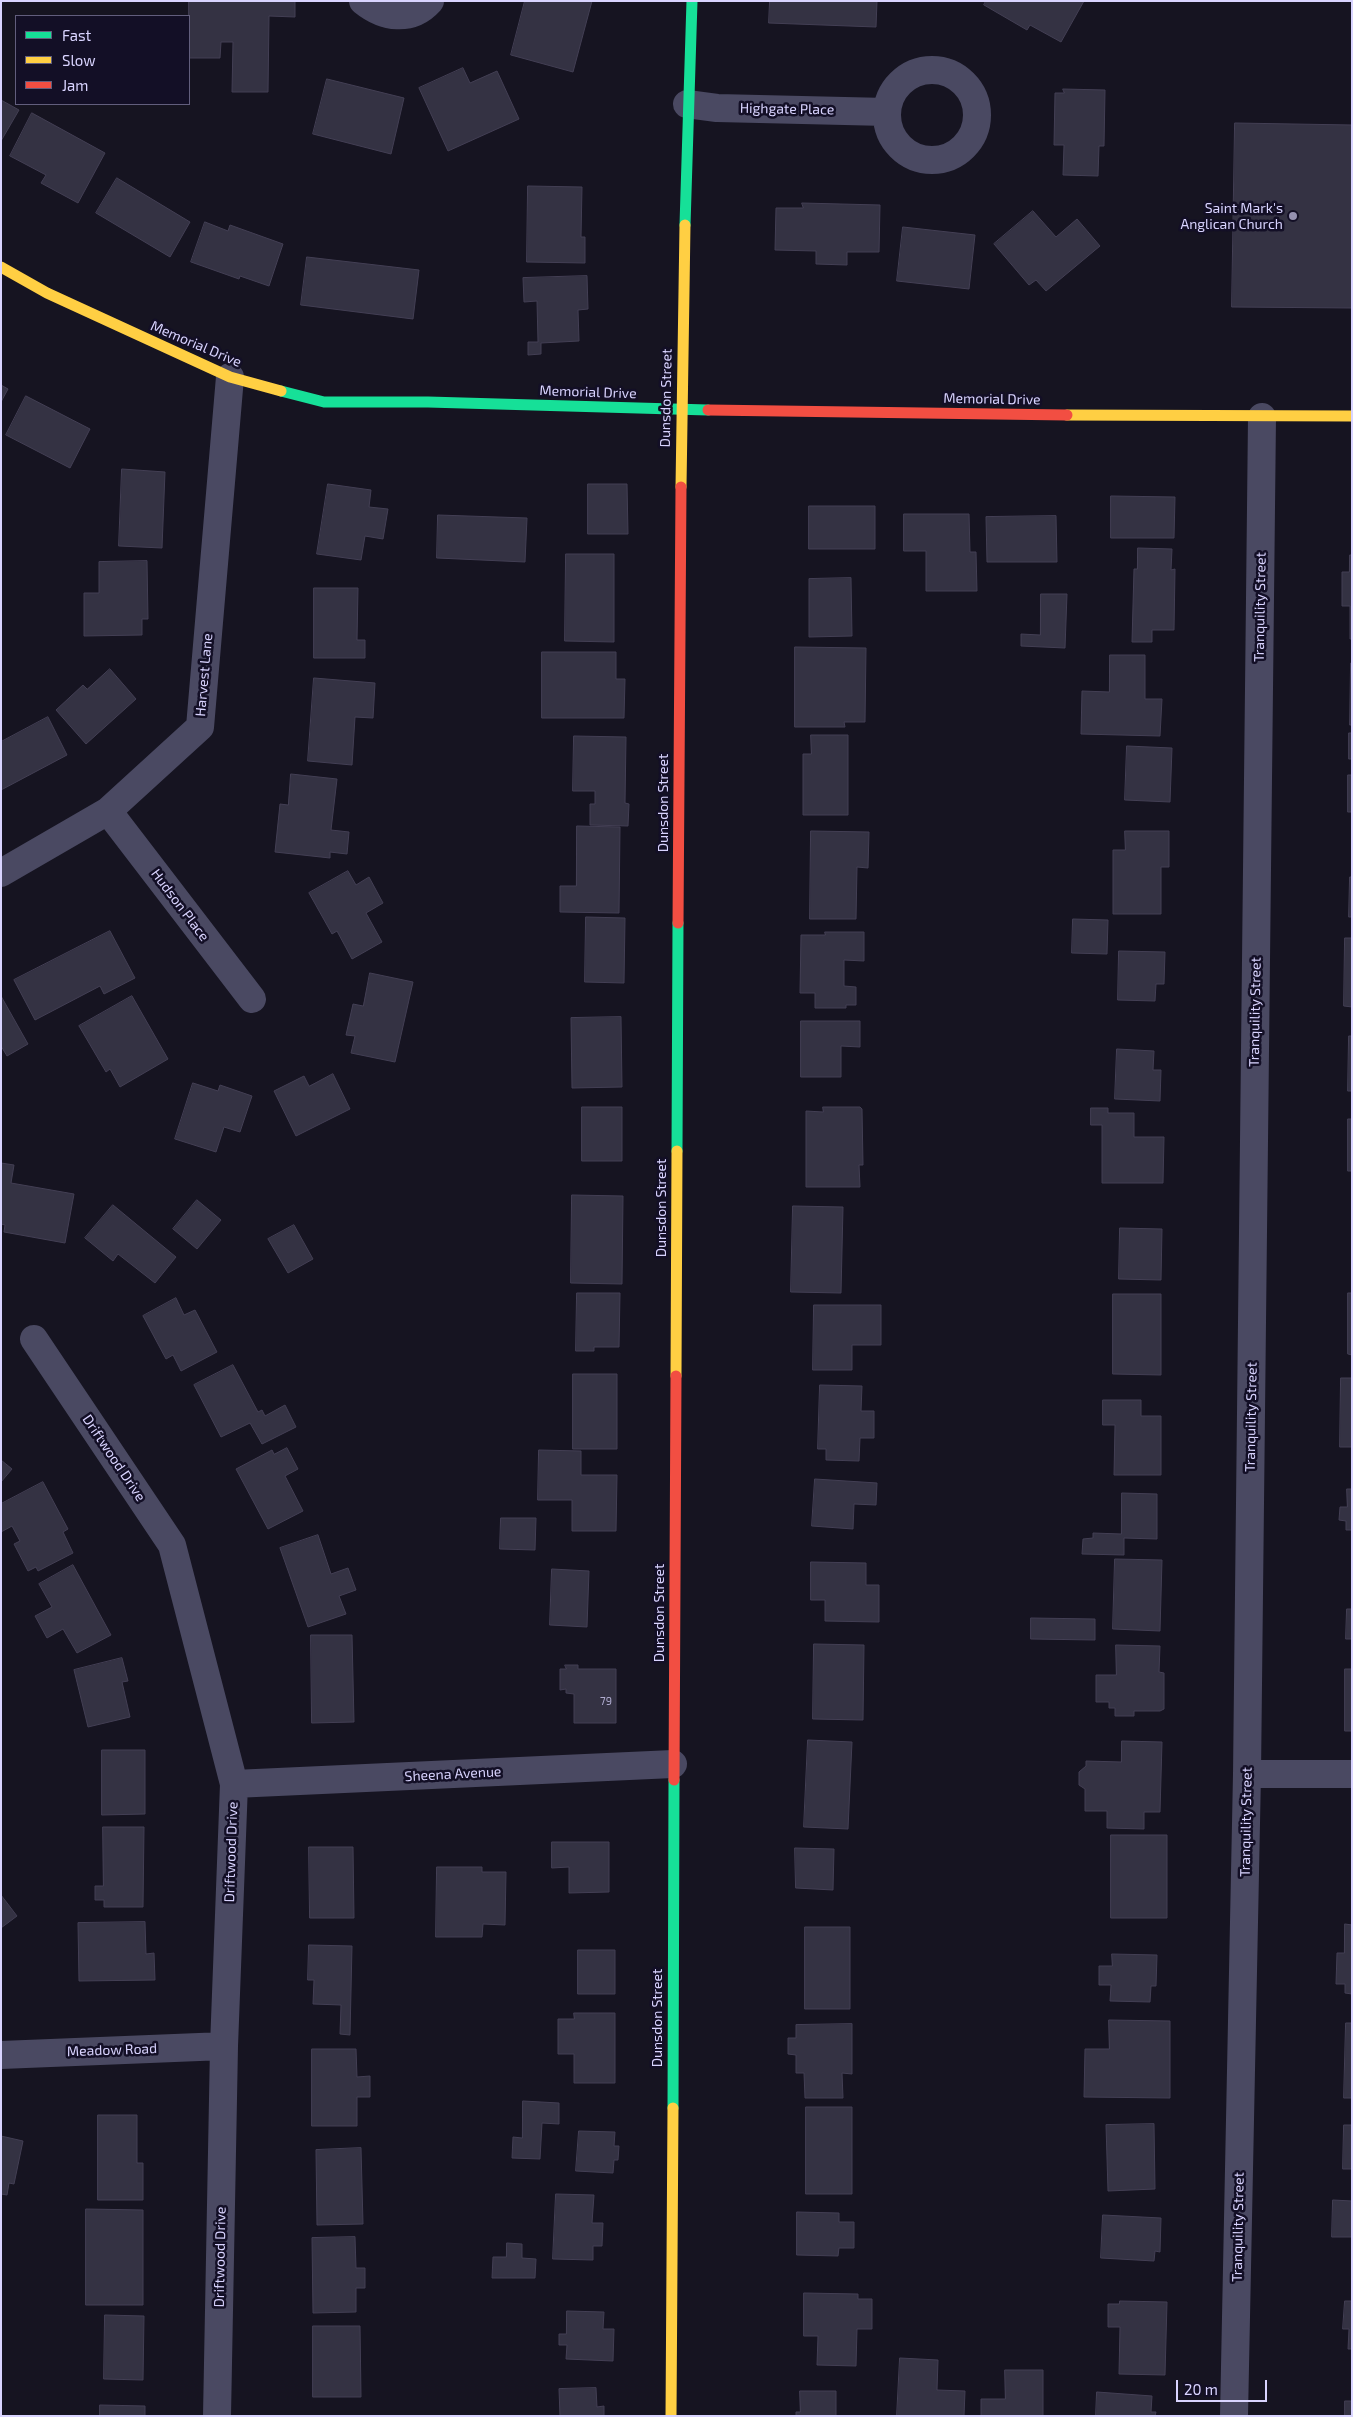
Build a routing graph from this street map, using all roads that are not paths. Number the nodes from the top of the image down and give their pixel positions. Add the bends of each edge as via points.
1 (364, 1) edge
2 (430, 1) edge
3 (692, 1) edge
4 (686, 104) junction
5 (887, 112) dead end
6 (1, 267) edge
7 (230, 377) junction
8 (681, 410) junction
9 (1352, 416) edge
10 (1262, 417) junction
11 (108, 810) junction
12 (1, 873) edge
13 (252, 1000) dead end
14 (34, 1339) dead end
15 (673, 1764) junction
16 (1247, 1774) junction
17 (1352, 1774) edge
18 (234, 1784) junction
19 (224, 2046) junction
20 (1, 2055) edge
21 (217, 2416) edge
22 (671, 2416) edge
23 (1234, 2416) edge

1 - 2 street via 374,10 403,16
3 - 4 main road, Dunsdon Street
4 - 5 street, Highgate Place via 717,108
4 - 8 main road, Dunsdon Street
6 - 7 main road, Memorial Drive via 47,293
7 - 8 main road, Memorial Drive via 324,402
7 - 11 street, Harvest Lane via 200,728
8 - 10 main road, Memorial Drive
8 - 15 main road, Dunsdon Street
9 - 10 main road, Memorial Drive
10 - 16 street, Tranquility Street
11 - 12 street, Harvest Lane
11 - 13 street, Hudson Place
14 - 18 street, Driftwood Drive via 172,1545
15 - 18 street, Sheena Avenue
15 - 22 main road, Dunsdon Street
16 - 17 street
16 - 23 street, Tranquility Street
18 - 19 street, Driftwood Drive
19 - 20 street, Meadow Road
19 - 21 street, Driftwood Drive

